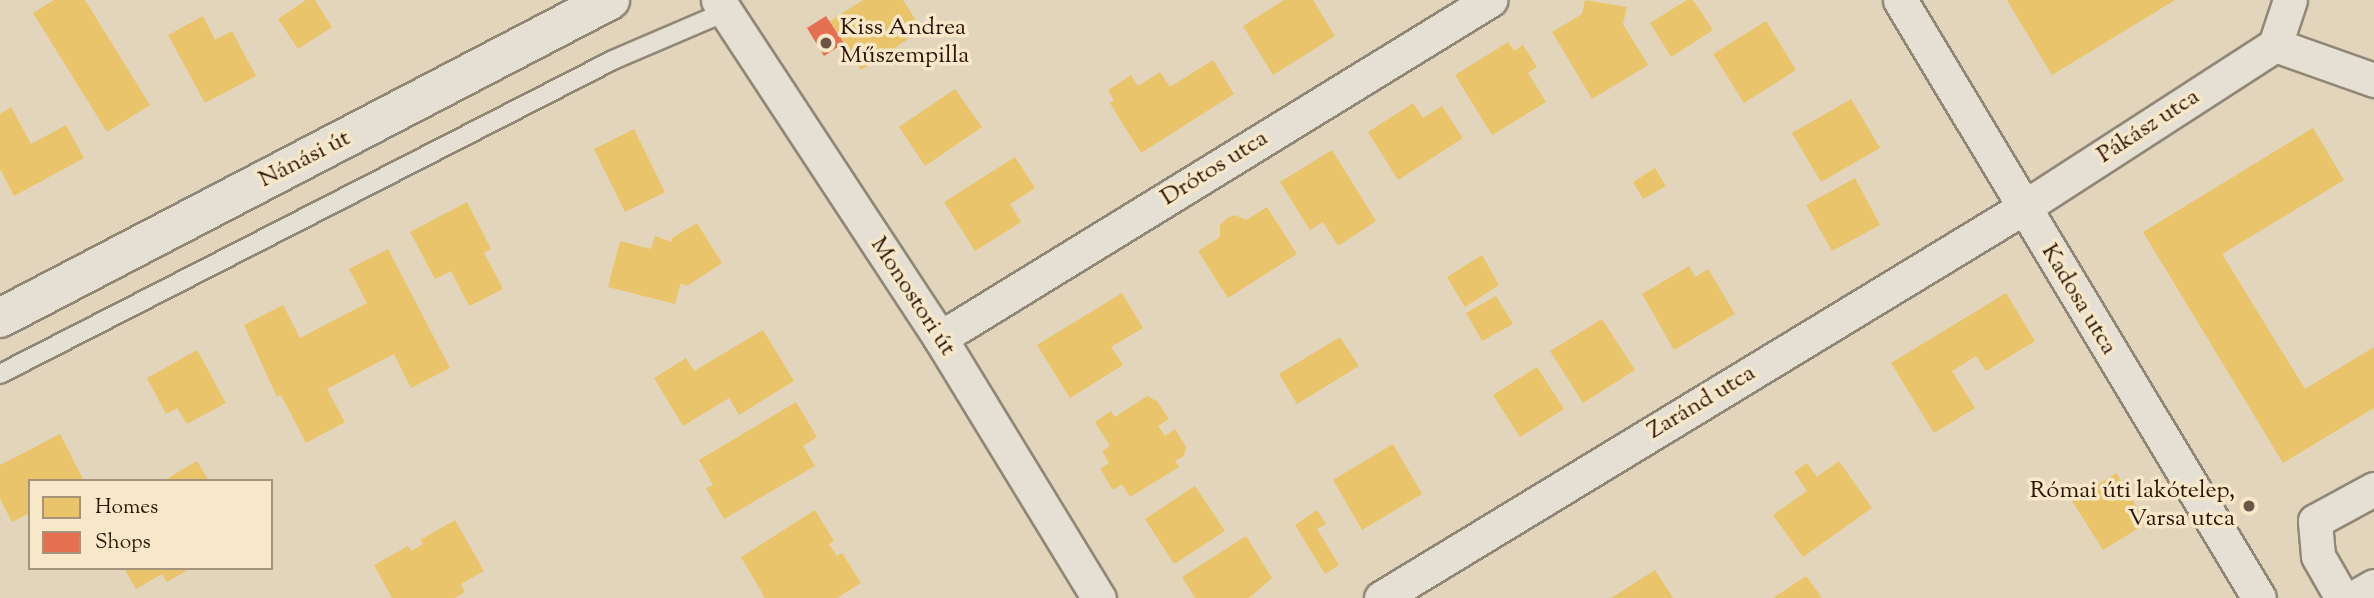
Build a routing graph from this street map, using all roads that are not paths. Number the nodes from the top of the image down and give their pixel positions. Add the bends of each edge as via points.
1 (610, 0) edge
2 (1490, 0) edge
3 (1900, 0) edge
4 (2290, 0) edge
5 (722, 6) edge
6 (2275, 45) junction
7 (2374, 80) edge
8 (2023, 208) junction
9 (0, 318) edge
10 (940, 338) junction
11 (0, 374) edge
12 (2374, 489) edge
13 (2374, 586) edge
14 (1099, 598) edge
15 (1381, 598) edge
16 (2259, 598) edge
17 (2342, 598) edge
18 (2353, 598) edge

1 - 9 street, Nánási út
2 - 10 street, Drótos utca
3 - 8 street, Kadosa utca
4 - 6 street
5 - 10 street, Monostori út
5 - 11 lane
6 - 7 street
6 - 8 street, Pákász utca
8 - 15 street, Zaránd utca
8 - 16 street, Kadosa utca
10 - 14 street, Monostori út
12 - 17 street via 2315,521 2318,556
13 - 18 street

